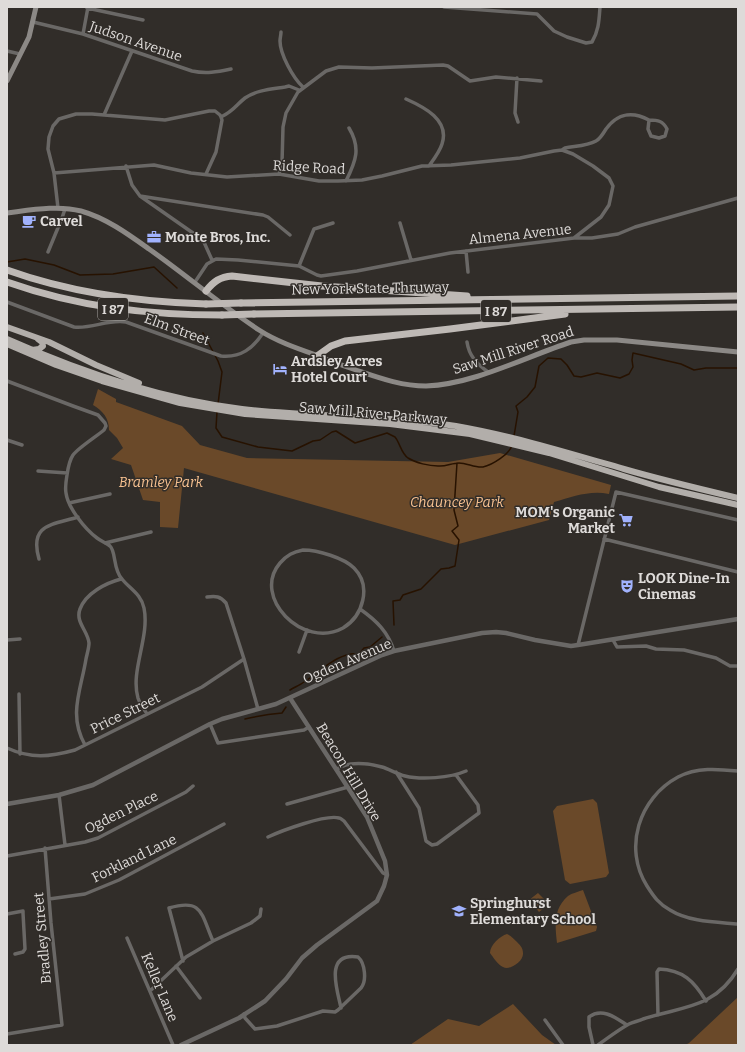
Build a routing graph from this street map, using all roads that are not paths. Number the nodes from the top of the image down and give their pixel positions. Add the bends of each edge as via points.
1 (36, 7) edge
2 (444, 7) edge
3 (600, 7) edge
4 (88, 8) edge
5 (143, 20) dead end
6 (33, 22) junction
7 (282, 32) dead end
8 (83, 34) junction
9 (7, 51) edge
10 (132, 51) junction
11 (20, 54) junction
12 (231, 70) dead end
13 (517, 78) junction
14 (7, 80) edge
15 (541, 80) dead end
16 (302, 87) junction
17 (299, 90) junction
18 (406, 99) dead end
19 (104, 115) junction
20 (221, 117) junction
21 (649, 120) junction
22 (518, 122) dead end
23 (349, 128) dead end
24 (562, 150) junction
25 (126, 166) junction
26 (430, 166) junction
27 (54, 173) junction
28 (206, 174) junction
29 (280, 174) junction
30 (346, 181) junction
31 (140, 196) junction
32 (738, 198) edge
33 (58, 208) junction
34 (65, 209) junction
35 (7, 213) edge
36 (333, 223) dead end
37 (400, 223) dead end
38 (290, 235) dead end
39 (574, 238) junction
40 (466, 251) junction
41 (48, 252) dead end
42 (212, 260) junction
43 (411, 260) junction
44 (299, 266) junction
45 (7, 270) edge
46 (468, 272) dead end
47 (7, 282) edge
48 (195, 282) junction
49 (206, 291) junction
50 (738, 296) edge
51 (505, 299) junction
52 (7, 302) edge
53 (738, 307) edge
54 (609, 309) junction
55 (7, 327) edge
56 (263, 333) junction
57 (33, 337) junction
58 (7, 339) edge
59 (467, 342) dead end
60 (7, 344) edge
61 (32, 350) junction
62 (738, 352) edge
63 (317, 356) junction
64 (488, 372) junction
65 (7, 381) edge
66 (171, 395) junction
67 (210, 407) junction
68 (7, 440) edge
69 (519, 442) junction
70 (22, 445) dead end
71 (38, 471) dead end
72 (67, 473) junction
73 (110, 494) dead end
74 (738, 498) edge
75 (69, 502) junction
76 (738, 505) edge
77 (78, 517) junction
78 (738, 520) edge
79 (151, 532) dead end
80 (604, 540) junction
81 (105, 543) junction
82 (39, 559) dead end
83 (738, 572) edge
84 (121, 579) junction
85 (207, 597) dead end
86 (360, 609) junction
87 (738, 619) edge
88 (307, 630) junction
89 (20, 639) dead end
90 (7, 640) edge
91 (613, 640) junction
92 (578, 645) junction
93 (394, 651) junction
94 (299, 652) dead end
95 (244, 659) junction
96 (738, 666) edge
97 (19, 694) dead end
98 (290, 698) junction
99 (258, 709) junction
100 (147, 714) junction
101 (210, 724) junction
102 (309, 727) junction
103 (85, 745) junction
104 (7, 748) edge
105 (20, 754) junction
106 (336, 769) junction
107 (466, 771) dead end
108 (738, 771) edge
109 (396, 772) junction
110 (456, 774) junction
111 (193, 786) dead end
112 (348, 787) junction
113 (59, 795) junction
114 (7, 804) edge
115 (287, 804) dead end
116 (224, 824) dead end
117 (268, 837) dead end
118 (64, 845) junction
119 (45, 848) junction
120 (7, 856) edge
121 (387, 875) junction
122 (49, 899) junction
123 (261, 909) dead end
124 (7, 914) edge
125 (738, 924) edge
126 (127, 938) dead end
127 (213, 941) junction
128 (15, 954) dead end
129 (183, 961) junction
130 (176, 966) junction
131 (738, 969) edge
132 (150, 991) junction
133 (200, 998) dead end
134 (706, 1001) junction
135 (341, 1008) junction
136 (244, 1014) junction
137 (658, 1015) junction
138 (545, 1020) dead end
139 (627, 1025) junction
140 (7, 1034) edge
141 (173, 1045) edge
142 (182, 1045) edge
143 (564, 1045) edge
144 (593, 1045) edge
145 (598, 1045) edge

1 - 6 main road
2 - 3 street via 537,14 554,31 586,43 592,42 595,37
4 - 5 street
4 - 8 street
6 - 8 street, Judson Avenue
6 - 11 main road
7 - 16 street via 279,40 282,54
8 - 10 street, Judson Avenue
9 - 11 street
10 - 12 street, Judson Avenue via 203,74
10 - 19 street
11 - 14 main road
13 - 15 street
13 - 16 street via 496,77 470,82 443,65 339,67 326,71
13 - 22 street via 514,113
16 - 17 street
17 - 20 street via 285,86 252,94
17 - 29 street via 286,113
18 - 26 street via 426,109 441,123 444,136 442,144
19 - 20 street via 165,120 215,111
19 - 27 street via 76,114 59,119 49,137 48,149
20 - 28 street via 216,152
21 - 21 street via 648,129 651,136 665,136 665,125
21 - 24 street, Ridge Road via 633,114 623,116 610,123 594,142
23 - 30 street via 357,150
24 - 26 street, Ridge Road via 520,158
24 - 39 street via 593,166 609,178 613,186 610,206 601,217
25 - 27 street, Ridge Road
25 - 28 street, Ridge Road via 154,165
25 - 31 street via 132,186
26 - 30 street, Ridge Road
27 - 33 street
28 - 29 street, Ridge Road via 227,177
29 - 30 street, Ridge Road via 319,181
31 - 38 street via 263,215
31 - 42 street via 204,240
32 - 39 street, Almena Avenue via 621,233
33 - 34 main road, Saw Mill River Road
33 - 35 main road, Saw Mill River Road
34 - 41 street
34 - 48 main road, Saw Mill River Road via 81,211 106,221
36 - 44 street via 314,229
37 - 43 street
39 - 40 street, Almena Avenue
40 - 43 street, Almena Avenue
40 - 46 street
42 - 44 street
42 - 48 street
43 - 44 street, Almena Avenue via 321,276
45 - 51 highway, New York State Thruway / I 87, bridge via 62,287 158,302 206,304
47 - 54 highway, New York State Thruway / I 87, bridge via 57,297 109,308 157,313 222,315
48 - 49 main road, Saw Mill River Road
49 - 51 highway via 216,280 232,276
49 - 56 main road, Saw Mill River Road
50 - 51 highway, New York State Thruway / I 87
52 - 56 street, Elm Street via 74,327 124,322 223,356 236,355 248,350
53 - 54 highway, New York State Thruway / I 87
54 - 63 highway via 350,340 335,344
55 - 57 highway
56 - 63 main road, Saw Mill River Road
57 - 61 highway via 43,345
57 - 66 highway
58 - 61 highway, Saw Mill River Parkway
59 - 64 street via 468,350 476,363
60 - 67 highway, Saw Mill River Parkway via 56,365 118,386 165,400
61 - 66 highway, Saw Mill River Parkway via 103,376
62 - 64 main road, Saw Mill River Road via 617,340 584,340 558,346
63 - 64 main road, Saw Mill River Road via 407,385 461,381
65 - 72 street via 98,415 104,420 104,430 74,455
66 - 67 highway, Saw Mill River Parkway
67 - 69 highway, Saw Mill River Parkway via 407,420 456,426
68 - 70 street
69 - 74 highway, Saw Mill River Parkway
69 - 76 highway, Saw Mill River Parkway via 643,483
71 - 72 street
72 - 75 street via 66,494
73 - 75 street
75 - 77 street
77 - 81 street via 84,526
77 - 82 street via 44,527 38,534 36,550
78 - 80 street via 616,492
79 - 81 street
80 - 83 street
80 - 92 street
81 - 84 street via 113,550
84 - 100 street via 140,597 144,606 144,639 137,690 138,700
84 - 103 street via 96,591 86,599 80,610 79,617 89,643 76,702 76,718
85 - 95 street via 220,597 226,603
86 - 88 street via 349,623 339,629 321,633
86 - 88 street via 364,587 353,567 342,560 314,551 291,553 274,571 274,595 284,616 296,626
86 - 93 street via 382,628
87 - 91 street, Ogden Avenue
88 - 94 street
89 - 90 street
91 - 92 street, Ogden Avenue
91 - 96 street via 617,647 646,646 684,650 716,658 730,666
92 - 93 street, Ogden Avenue via 563,645 496,632
93 - 98 street, Ogden Avenue
95 - 99 street
95 - 100 street, Price Street via 202,687
97 - 105 street
98 - 99 street, Ogden Avenue
98 - 102 street, Beacon Hill Drive
99 - 101 street, Ogden Avenue
100 - 103 street, Price Street
101 - 102 street via 218,742 304,730
101 - 113 street, Ogden Avenue via 93,785
102 - 106 street, Beacon Hill Drive
103 - 105 street, Price Street via 53,755
104 - 105 street, Price Street
106 - 109 street via 343,765 360,764
106 - 112 street, Beacon Hill Drive
107 - 110 street
108 - 125 street via 707,769 691,772 668,783 644,809 636,835 636,854 644,882 656,900 671,911 697,920
109 - 110 street via 420,778
109 - 110 street via 419,808 426,841 432,846 480,813 478,805
111 - 118 street, Ogden Place via 98,838
112 - 115 street
112 - 121 street, Beacon Hill Drive via 367,817 385,861
113 - 114 street, Ogden Avenue
113 - 118 street
116 - 122 street, Forkland Lane via 118,880 85,894
117 - 121 street via 307,823 331,817 339,818 344,820
118 - 119 street, Ogden Place
119 - 120 street, Ogden Place
119 - 122 street, Bradley Street
121 - 136 street via 377,901 317,945 302,958 273,994
122 - 140 street, Bradley Street via 62,1025
123 - 127 street via 260,916 251,923
124 - 128 street via 23,911 25,950
126 - 132 street, Keller Lane
127 - 129 street
127 - 129 street via 200,912 194,906 188,904 169,908
129 - 130 street
130 - 132 street
130 - 133 street
131 - 134 street via 731,980
132 - 141 street, Keller Lane
134 - 137 street
134 - 137 street via 691,980 667,969 659,969
135 - 135 street via 364,985 364,970 358,957 348,956 340,960 336,966
135 - 136 street via 335,1012 323,1011 277,1026 255,1029
136 - 142 street
137 - 139 street
138 - 143 street
139 - 144 street via 607,1013 592,1015 589,1017 589,1027
139 - 145 street

